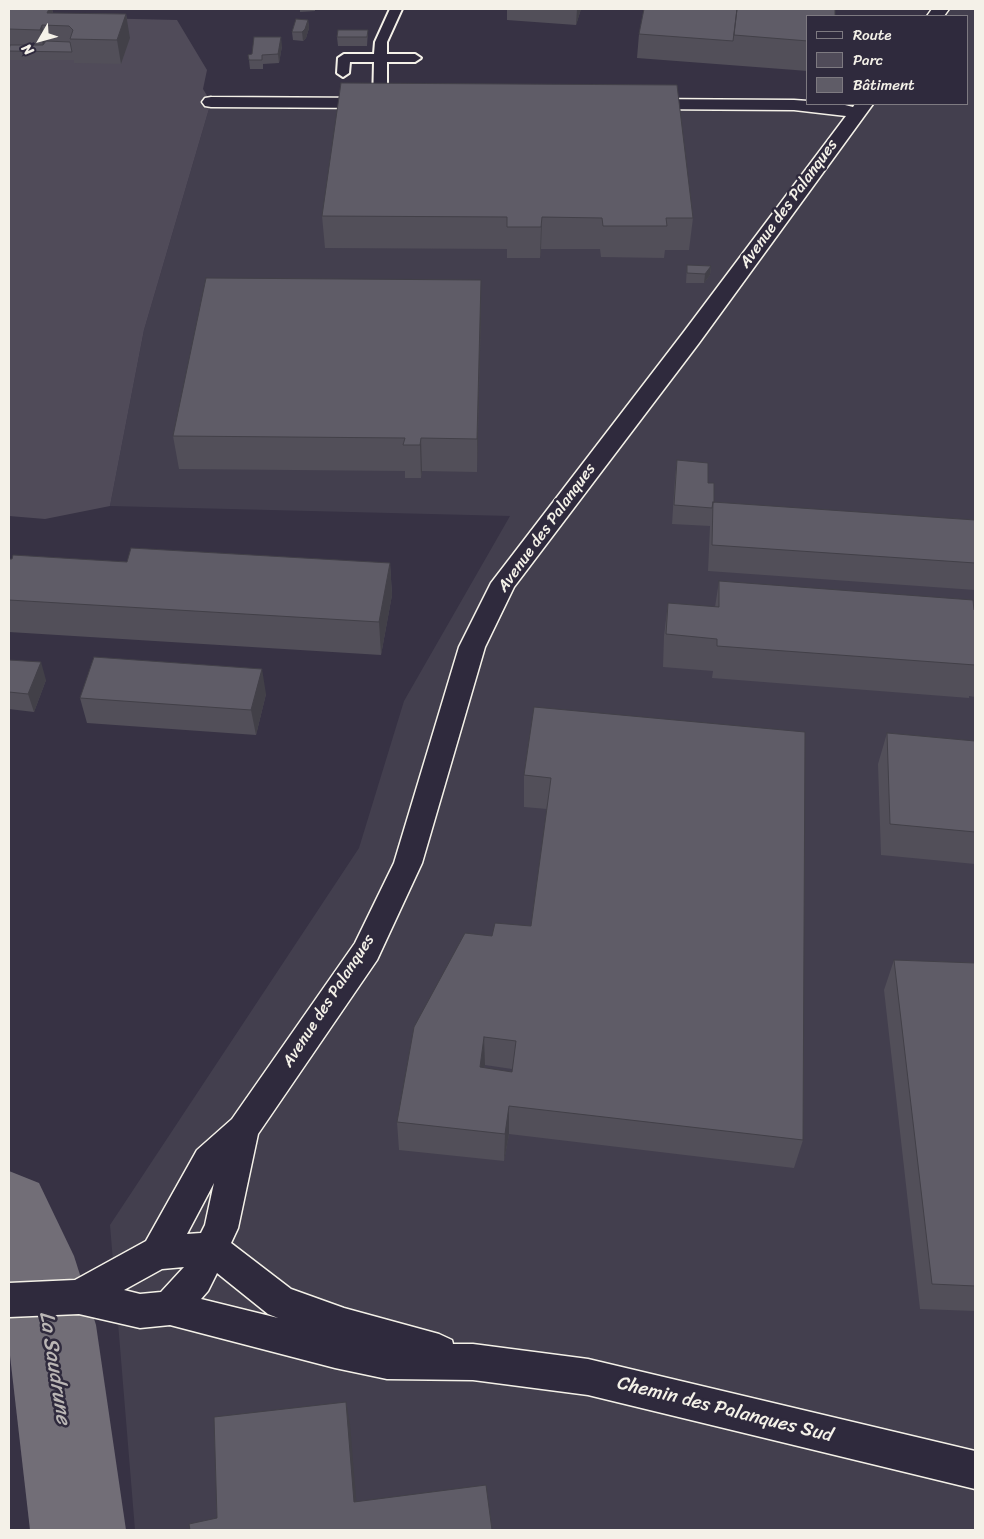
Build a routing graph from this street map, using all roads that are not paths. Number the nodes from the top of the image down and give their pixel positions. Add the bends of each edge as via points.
1 (396, 9) edge
2 (381, 58) junction
3 (415, 58) dead end
4 (343, 72) dead end
5 (211, 102) dead end
6 (380, 103) junction
7 (400, 103) edge
8 (626, 104) edge
9 (860, 109) edge
10 (243, 1129) junction
11 (212, 1248) junction
12 (158, 1253) junction
13 (79, 1297) junction
14 (9, 1300) edge
15 (170, 1308) junction
16 (473, 1362) junction
17 (975, 1470) edge

1 - 2 lane via 381,42
2 - 3 lane
2 - 4 lane via 344,58
2 - 6 lane
5 - 6 street
6 - 7 street
8 - 9 street via 794,104
9 - 10 street, Avenue des Palanques via 685,346 503,583 472,647 408,863 400,880 366,951
10 - 11 street, Avenue des Palanques via 221,1228
10 - 12 street, Avenue des Palanques via 209,1161
11 - 12 street
11 - 15 street, Avenue des Palanques via 196,1279
11 - 16 street, Chemin des Palanques Sud via 280,1302 344,1325
12 - 13 street
13 - 14 street
13 - 15 street, Chemin des Palanques Sud via 140,1311
15 - 16 street, Chemin des Palanques Sud via 386,1361
16 - 17 street, Chemin des Palanques Sud via 588,1377

